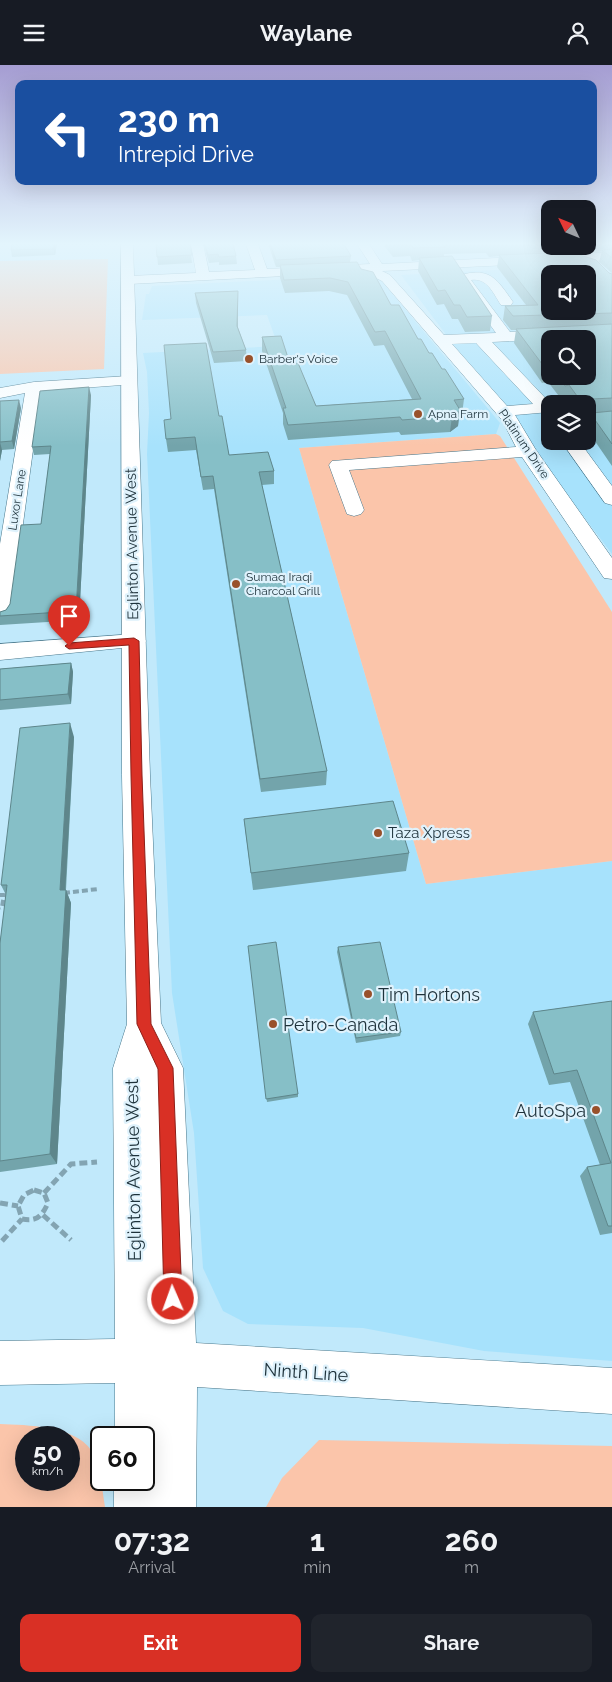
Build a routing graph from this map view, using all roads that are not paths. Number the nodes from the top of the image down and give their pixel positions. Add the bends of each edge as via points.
1 (129, 311) edge
2 (416, 311) edge
3 (487, 311) edge
4 (612, 332) edge
5 (506, 337) junction
6 (441, 340) junction
7 (612, 343) edge
8 (485, 344) junction
9 (596, 344) edge
10 (541, 346) edge
11 (129, 381) junction
12 (34, 387) junction
13 (0, 393) edge
14 (541, 404) edge
15 (503, 411) junction
16 (541, 413) edge
17 (541, 416) edge
18 (514, 426) junction
19 (577, 450) edge
20 (527, 451) junction
21 (612, 499) edge
22 (354, 510) dead end
23 (612, 573) edge
24 (0, 612) edge
25 (134, 641) junction
26 (0, 652) edge
27 (156, 1362) junction
28 (0, 1363) edge
29 (612, 1391) edge
30 (141, 1426) edge
31 (138, 1491) edge
32 (138, 1507) edge
33 (172, 1507) edge

1 - 11 street, Eglinton Avenue West
2 - 6 street, Platinum Drive
3 - 5 street
4 - 5 street
5 - 8 street
6 - 8 street
6 - 15 street, Platinum Drive
7 - 9 street
8 - 10 street
8 - 14 street
11 - 12 street
11 - 25 street, Eglinton Avenue West
12 - 13 street
12 - 24 street, Luxor Lane
15 - 16 street
15 - 18 street, Platinum Drive
17 - 18 street
18 - 20 street, Platinum Drive
19 - 21 street
20 - 22 street via 338,465
20 - 23 street, Platinum Drive
25 - 26 street
25 - 27 street, Eglinton Avenue West via 144,1024 130,1068
27 - 28 street, Ninth Line
27 - 29 street, Ninth Line
27 - 30 street, Eglinton Avenue West
27 - 33 street, Eglinton Avenue West
31 - 32 street

